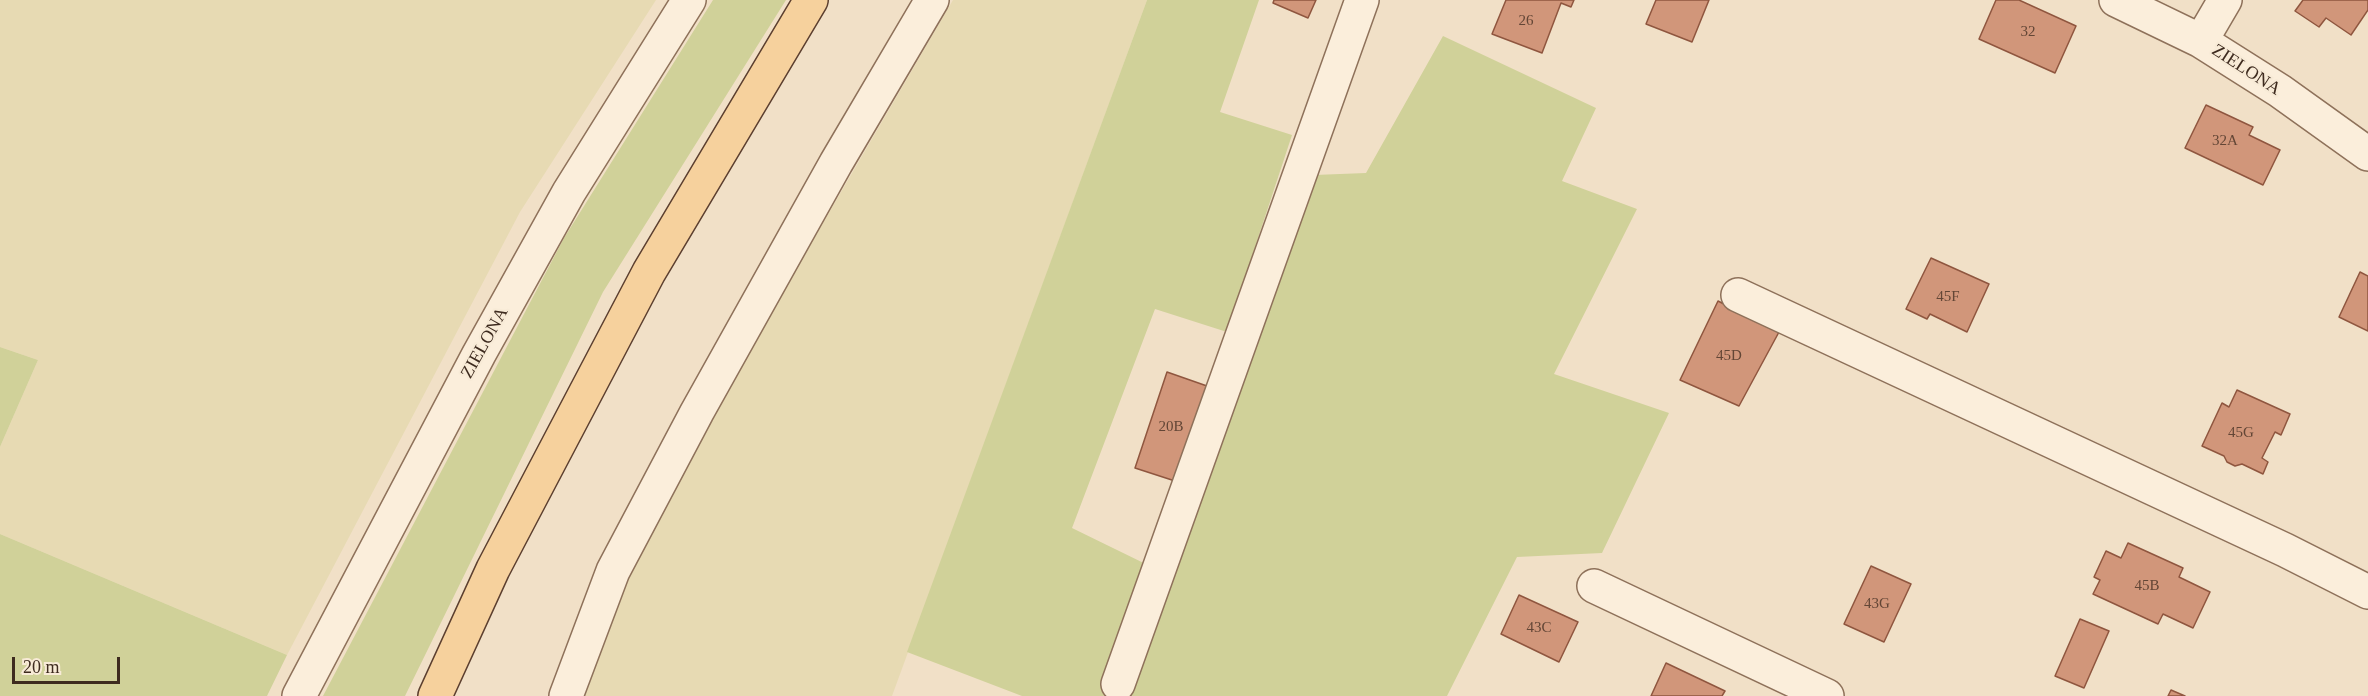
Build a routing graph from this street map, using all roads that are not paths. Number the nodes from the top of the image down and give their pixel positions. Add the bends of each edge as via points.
1 (688, 0) edge
2 (811, 0) edge
3 (932, 0) edge
4 (1362, 0) edge
5 (2116, 0) edge
6 (2225, 0) edge
7 (2201, 40) junction
8 (2368, 154) edge
9 (1737, 295) dead end
10 (1594, 586) dead end
11 (2368, 592) edge
12 (1118, 684) dead end
13 (299, 696) edge
14 (435, 696) edge
15 (566, 696) edge
16 (1827, 696) edge

1 - 13 street, ZIELONA via 569,192 484,344
2 - 14 main road via 649,272 493,570
3 - 15 street via 824,184 618,560
4 - 12 street
5 - 7 street, ZIELONA
6 - 7 street
7 - 8 street, ZIELONA
9 - 11 street
10 - 16 street

